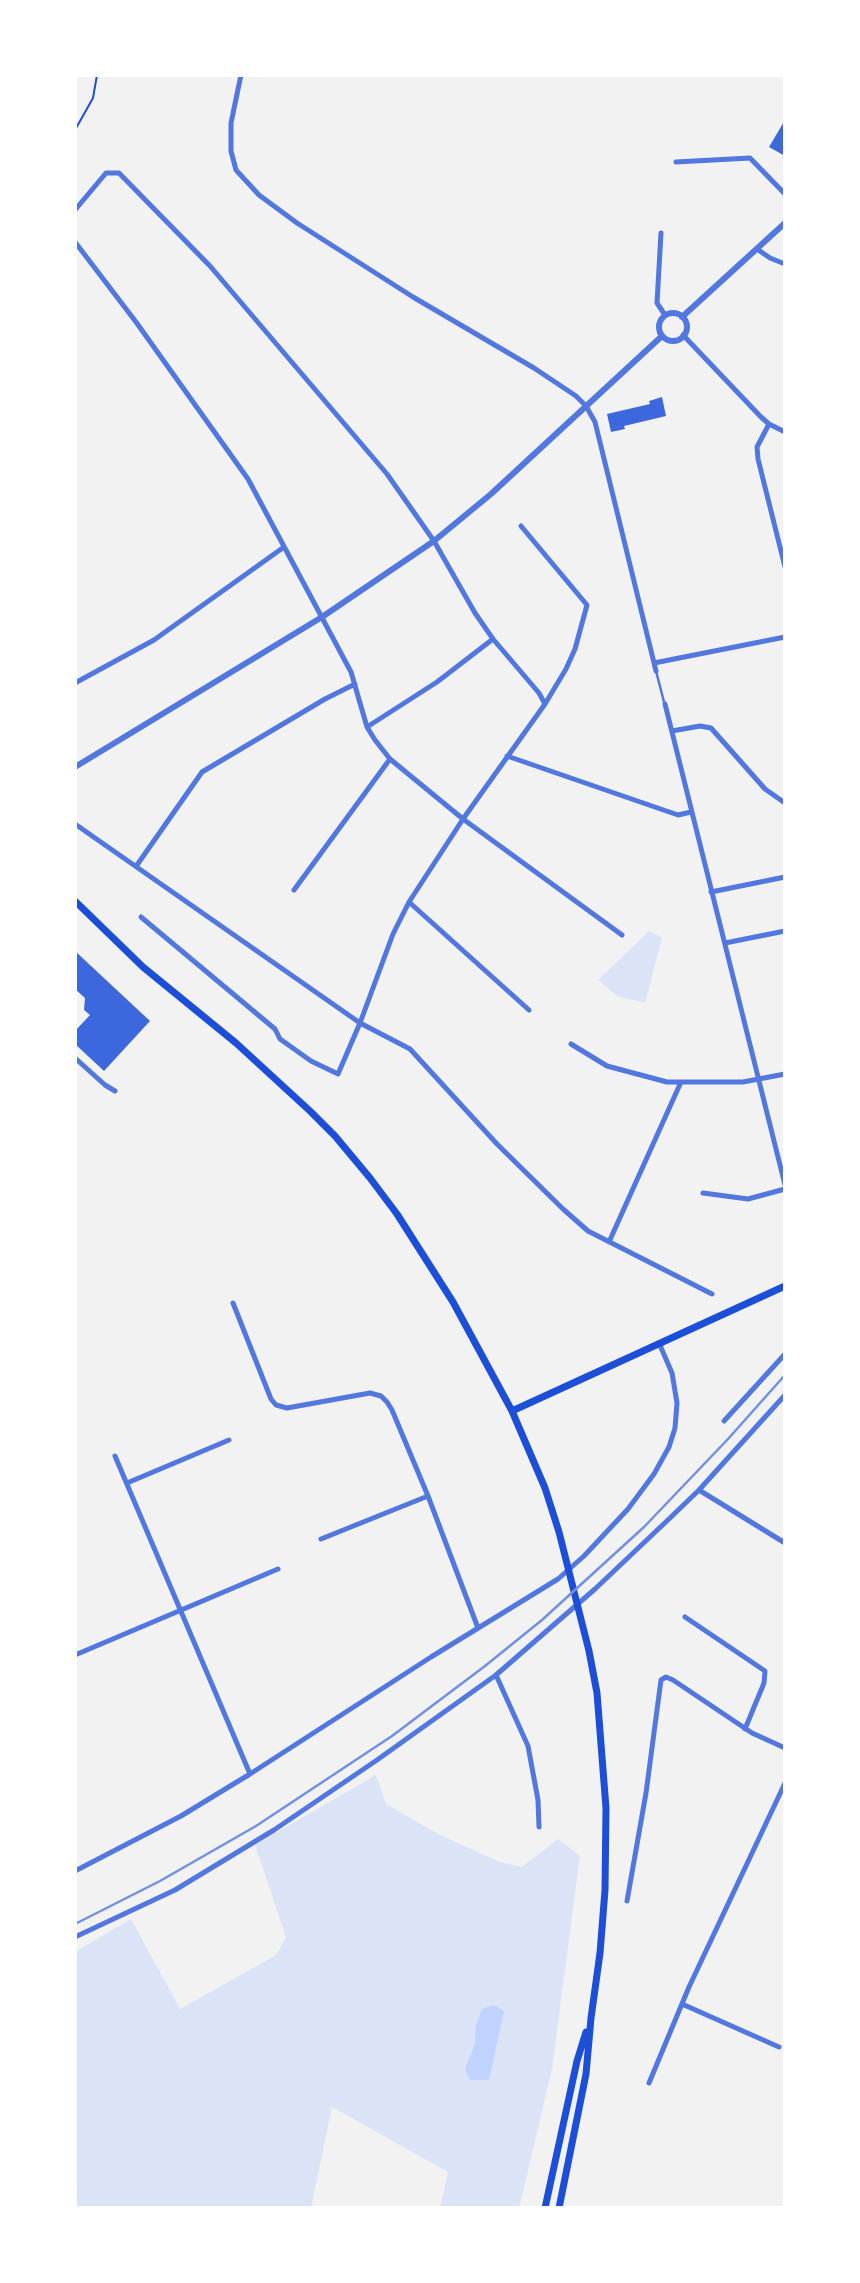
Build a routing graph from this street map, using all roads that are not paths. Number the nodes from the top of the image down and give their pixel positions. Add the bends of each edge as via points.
1 (241, 75) edge
2 (676, 162) dead end
3 (785, 194) edge
4 (75, 210) edge
5 (785, 223) edge
6 (660, 233) dead end
7 (75, 242) edge
8 (757, 249) junction
9 (785, 264) edge
10 (664, 316) junction
11 (682, 317) junction
12 (683, 335) junction
13 (662, 336) junction
14 (586, 406) junction
15 (785, 422) edge
16 (769, 424) junction
17 (783, 431) edge
18 (521, 526) dead end
19 (434, 541) junction
20 (284, 547) junction
21 (785, 567) edge
22 (323, 617) junction
23 (785, 636) edge
24 (493, 639) junction
25 (654, 663) junction
26 (656, 671) joint
27 (75, 683) edge
28 (355, 684) junction
29 (545, 704) junction
30 (665, 704) joint
31 (367, 727) junction
32 (672, 731) junction
33 (507, 756) junction
34 (390, 759) junction
35 (75, 767) edge
36 (785, 803) edge
37 (691, 812) junction
38 (463, 819) junction
39 (75, 824) edge
40 (137, 865) junction
41 (785, 877) edge
42 (294, 890) dead end
43 (712, 892) junction
44 (75, 901) edge
45 (409, 902) junction
46 (141, 917) dead end
47 (785, 931) edge
48 (622, 934) dead end
49 (725, 943) junction
50 (529, 1010) dead end
51 (360, 1023) junction
52 (571, 1044) dead end
53 (75, 1058) edge
54 (785, 1074) edge
55 (759, 1080) junction
56 (681, 1082) junction
57 (116, 1091) dead end
58 (783, 1169) edge
59 (785, 1187) edge
60 (703, 1194) dead end
61 (609, 1242) junction
62 (785, 1286) edge
63 (712, 1294) dead end
64 (233, 1303) dead end
65 (659, 1343) junction
66 (785, 1354) edge
67 (785, 1395) edge
68 (512, 1411) junction
69 (724, 1422) dead end
70 (229, 1440) dead end
71 (115, 1455) dead end
72 (127, 1483) junction
73 (699, 1490) junction
74 (428, 1496) junction
75 (321, 1539) dead end
76 (785, 1543) edge
77 (278, 1569) dead end
78 (180, 1609) junction
79 (685, 1616) dead end
80 (478, 1628) junction
81 (75, 1655) edge
82 (496, 1675) junction
83 (745, 1729) junction
84 (785, 1748) edge
85 (250, 1774) junction
86 (785, 1783) edge
87 (539, 1827) dead end
88 (75, 1871) edge
89 (627, 1901) dead end
90 (75, 1937) edge
91 (682, 2004) junction
92 (591, 2018) junction
93 (779, 2048) dead end
94 (649, 2083) dead end
95 (545, 2208) edge
96 (559, 2208) edge

1 - 14 street via 231,123 231,150 236,170 259,195 402,290 534,368
2 - 3 street via 750,158
4 - 19 street via 102,177 112,171 124,176 210,266 387,474
5 - 8 street
6 - 10 street via 657,303
7 - 20 street via 238,463
8 - 9 street
8 - 11 street
10 - 11 street
10 - 13 street via 659,327
11 - 12 street
12 - 13 street via 675,340
12 - 16 street
13 - 14 street
14 - 19 street
14 - 25 street via 595,422
15 - 17 street
16 - 17 street
16 - 21 street via 757,447 758,459
18 - 29 street via 587,605 570,659
19 - 22 street
19 - 24 street
20 - 22 street
20 - 27 street via 154,640
22 - 28 street
22 - 35 street
23 - 25 street
24 - 29 street
24 - 31 street
25 - 26 street
26 - 30 lane
28 - 31 street
28 - 40 street via 202,772
29 - 33 street
30 - 32 street
31 - 34 street
32 - 36 street via 710,728 765,789
32 - 37 street
33 - 37 street via 678,815
33 - 38 street
34 - 38 street
34 - 42 street
37 - 43 street
38 - 45 street
38 - 48 street
39 - 40 street
40 - 51 street
41 - 43 street
43 - 49 street
44 - 68 main road via 335,1136 397,1214 453,1302
45 - 50 street
45 - 51 street
46 - 51 street via 275,1029 280,1039 338,1074
47 - 49 street
49 - 55 street
51 - 61 street via 410,1049 563,1209
52 - 56 street via 607,1066
53 - 57 street
54 - 55 street
55 - 56 street
55 - 58 street
56 - 61 street
58 - 59 street
59 - 60 street via 748,1199
61 - 63 street
62 - 65 main road
64 - 74 street via 276,1405 287,1408 370,1393 381,1396 392,1410
65 - 68 main road
65 - 80 street via 672,1373 677,1403 669,1447 654,1474 628,1509 558,1579
66 - 69 street
67 - 73 street
68 - 92 main road via 559,1532 597,1693 606,1808 605,1889
70 - 72 street
71 - 72 street
72 - 78 street
73 - 76 street
73 - 82 street
74 - 75 street
74 - 80 street
77 - 78 street
78 - 81 street
78 - 85 street
79 - 83 street via 765,1671
80 - 85 street
82 - 87 street via 528,1746
82 - 90 street via 274,1830 175,1890
83 - 84 street
83 - 89 street via 673,1680 661,1680
85 - 88 street
86 - 91 street
91 - 93 street
91 - 94 street
92 - 95 main road
92 - 96 main road via 586,2074

